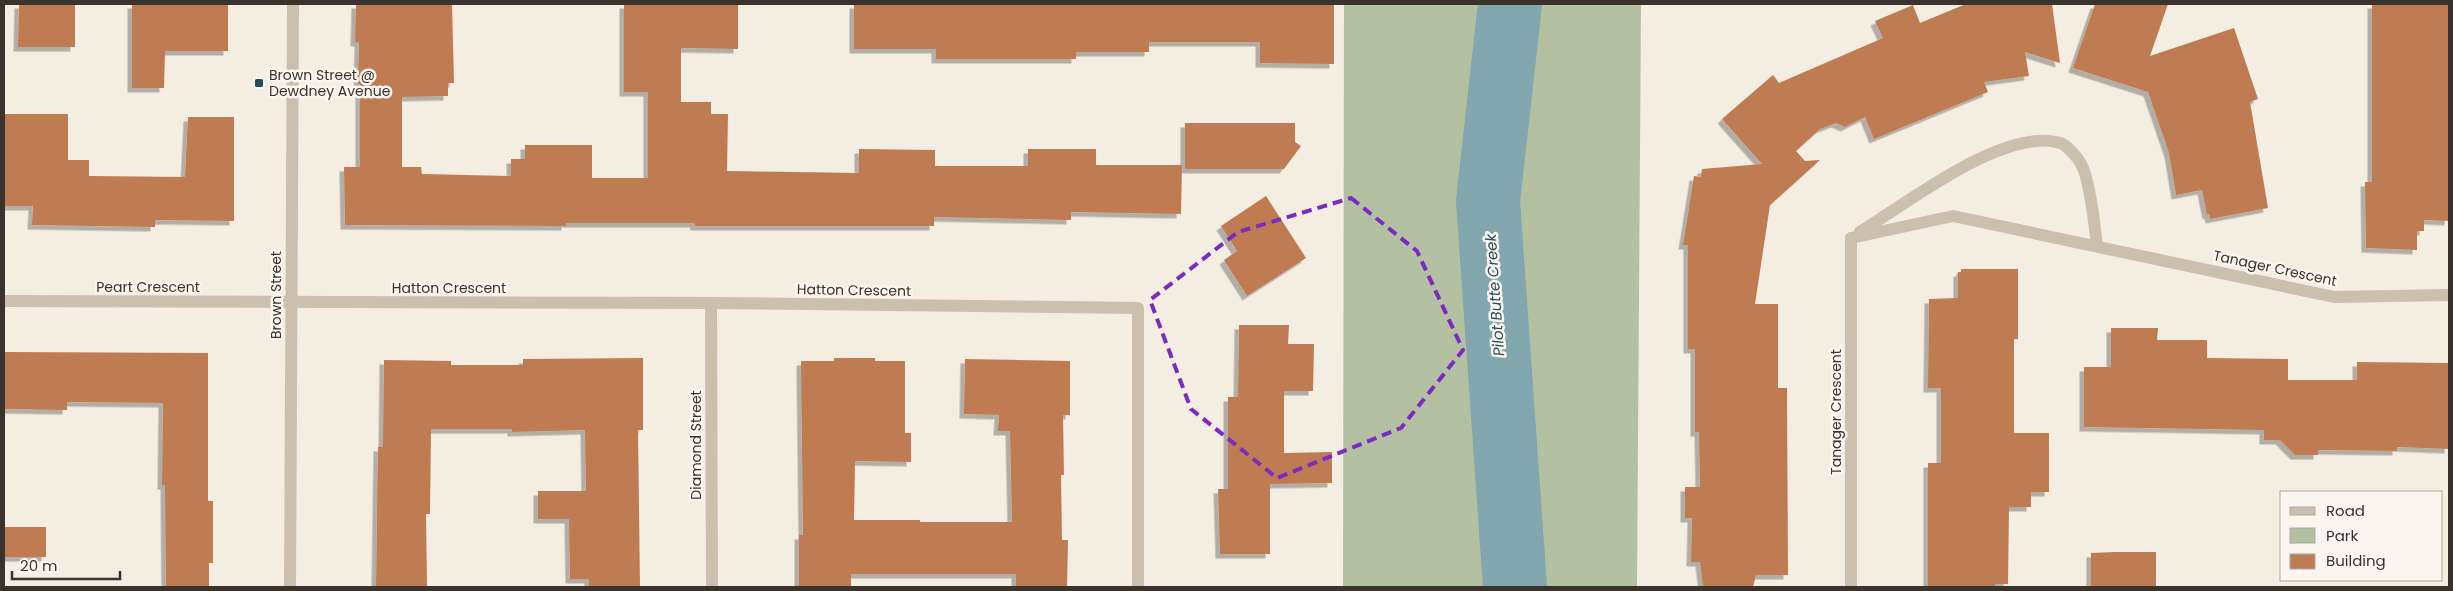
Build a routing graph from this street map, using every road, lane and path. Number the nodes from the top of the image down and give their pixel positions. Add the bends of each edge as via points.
1 (293, 4) edge
2 (1851, 238) junction
3 (2097, 246) junction
4 (2449, 295) edge
5 (4, 301) edge
6 (291, 303) junction
7 (711, 303) junction
8 (290, 587) edge
9 (712, 587) edge
10 (1138, 587) edge
11 (1851, 587) edge

1 - 6 street, Brown Street
2 - 3 street, Tanager Crescent via 1953,216
2 - 3 street via 1951,173 1992,151 2042,140 2062,143 2082,164
2 - 11 street, Tanager Crescent
3 - 4 street, Tanager Crescent via 2334,297
5 - 6 street, Peart Crescent
6 - 7 street, Hatton Crescent
6 - 8 street, Brown Street
7 - 9 street, Diamond Street
7 - 10 street, Hatton Crescent via 1138,308

